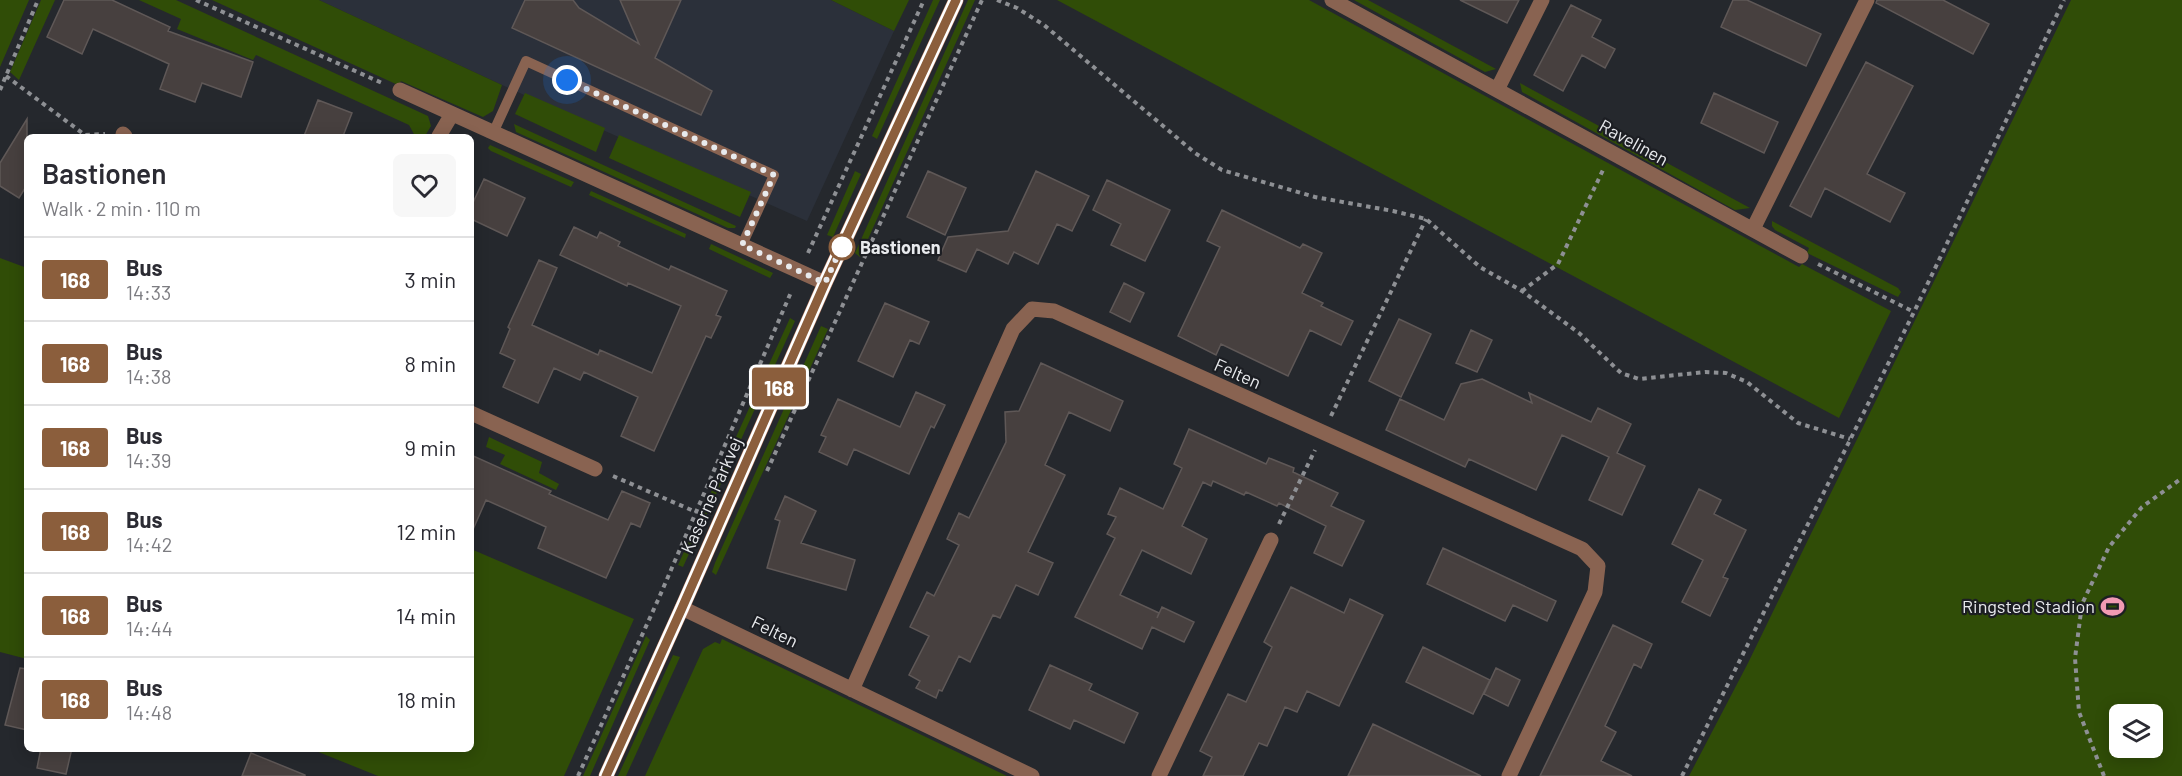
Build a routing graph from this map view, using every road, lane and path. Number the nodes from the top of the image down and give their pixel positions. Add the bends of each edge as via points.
1 (38, 0) edge
2 (196, 0) edge
3 (924, 0) edge
4 (956, 0) edge
5 (982, 0) edge
6 (997, 0) edge
7 (1332, 0) edge
8 (1542, 0) edge
9 (1867, 0) edge
10 (2064, 0) edge
11 (6, 76) junction
12 (0, 90) edge
13 (400, 90) joint
14 (1497, 90) junction
15 (452, 114) junction
16 (493, 133) junction
17 (84, 134) edge
18 (440, 134) edge
19 (1611, 152) junction
20 (1426, 219) junction
21 (1753, 229) junction
22 (742, 245) junction
23 (1801, 255) joint
24 (800, 272) junction
25 (825, 283) junction
26 (1392, 290) dead end
27 (1522, 291) junction
28 (1914, 312) junction
29 (474, 414) edge
30 (1850, 439) junction
31 (595, 469) joint
32 (765, 477) dead end
33 (2182, 478) edge
34 (696, 513) junction
35 (1271, 540) dead end
36 (682, 608) junction
37 (852, 690) junction
38 (578, 776) edge
39 (606, 776) edge
40 (1032, 776) edge
41 (1159, 776) edge
42 (1509, 776) edge
43 (1682, 776) edge
44 (2104, 776) edge

1 - 11 path
2 - 13 path
3 - 24 path
4 - 25 street, Kaserne Parkvej
5 - 32 path
6 - 20 path via 1044,25 1195,153 1222,171 1315,197
7 - 14 street, Ravelinen
8 - 14 street
9 - 21 street
10 - 28 path
11 - 12 path
11 - 17 path
13 - 15 street
14 - 19 street, Ravelinen
15 - 16 street
15 - 18 street
16 - 22 street
16 - 22 lane via 526,61 774,175
19 - 21 street, Ravelinen
19 - 27 path via 1558,264
20 - 26 path
20 - 27 path via 1480,267
21 - 23 street, Ravelinen
22 - 24 street
23 - 28 path
24 - 25 street
24 - 34 path
25 - 36 street, Kaserne Parkvej
27 - 30 path via 1579,333 1621,373 1640,379 1726,373 1747,382 1798,423
28 - 30 path
29 - 31 street
30 - 43 path
31 - 34 path
33 - 44 path via 2142,507 2109,547 2082,604 2075,658 2079,712
34 - 38 path
35 - 41 street
36 - 37 street, Felten
36 - 39 street, Kaserne Parkvej
37 - 40 street, Felten
37 - 42 street, Felten via 1013,329 1032,309 1054,310 1582,549 1598,566 1595,592

